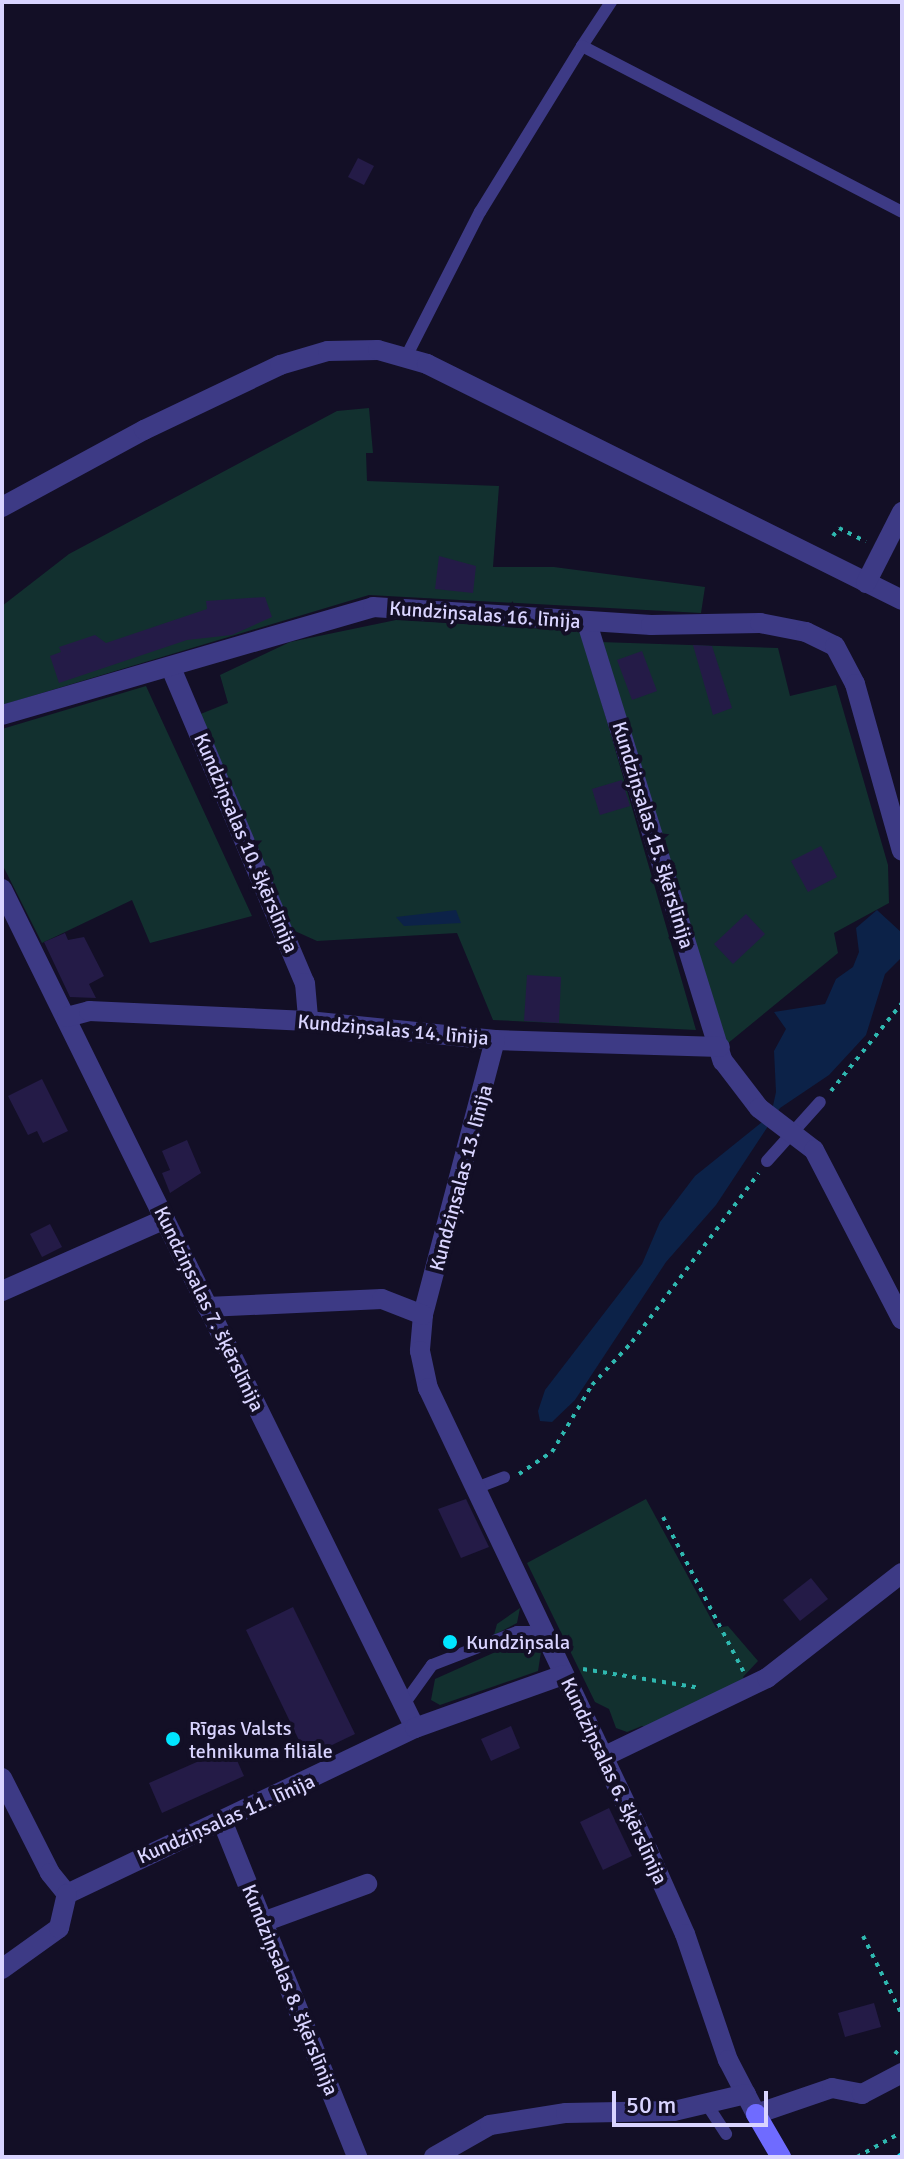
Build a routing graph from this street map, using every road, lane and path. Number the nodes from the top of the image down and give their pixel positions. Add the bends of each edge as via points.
1 (611, 2) edge
2 (582, 46) junction
3 (902, 212) edge
4 (407, 355) junction
5 (2, 507) edge
6 (902, 512) edge
7 (833, 536) dead end
8 (883, 550) junction
9 (866, 583) junction
10 (902, 600) edge
11 (587, 623) junction
12 (171, 668) junction
13 (2, 715) edge
14 (902, 851) edge
15 (2, 889) edge
16 (902, 1003) edge
17 (67, 1017) junction
18 (308, 1021) junction
19 (495, 1040) junction
20 (720, 1047) junction
21 (820, 1102) joint
22 (787, 1129) junction
23 (767, 1161) joint
24 (165, 1219) junction
25 (2, 1291) edge
26 (207, 1307) junction
27 (423, 1315) junction
28 (902, 1320) edge
29 (504, 1477) joint
30 (476, 1488) junction
31 (663, 1517) dead end
32 (902, 1573) edge
33 (545, 1632) junction
34 (570, 1673) junction
35 (751, 1687) junction
36 (721, 1701) junction
37 (404, 1704) junction
38 (415, 1728) junction
39 (603, 1757) junction
40 (2, 1778) edge
41 (223, 1823) junction
42 (367, 1884) dead end
43 (67, 1894) junction
44 (263, 1922) junction
45 (863, 1936) dead end
46 (2, 1969) edge
47 (902, 2015) edge
48 (902, 2073) edge
49 (746, 2094) junction
50 (706, 2103) junction
51 (756, 2114) junction
52 (902, 2132) edge
53 (726, 2134) dead end
54 (357, 2157) edge
55 (434, 2157) edge
56 (781, 2157) edge
57 (857, 2157) edge

1 - 2 lane
2 - 3 lane
2 - 4 lane via 480,212
4 - 5 street via 352,349 300,356 144,430
4 - 9 street
6 - 8 street
7 - 8 path via 839,528
8 - 9 street
9 - 10 street
11 - 12 street, Kundziņsalas 16. līnija via 416,606 373,607
11 - 14 street, Kundziņsalas 16. līnija via 760,623 806,632 835,646 855,684
11 - 20 street, Kundziņsalas 15. šķērslīnija
12 - 13 street, Kundziņsalas 16. līnija
12 - 18 street, Kundziņsalas 10. šķērslīnija via 305,983
15 - 17 street, Kundziņsalas 7. šķērslīnija
16 - 21 path
17 - 18 street, Kundziņsalas 14. līnija via 89,1011
17 - 24 street, Kundziņsalas 7. šķērslīnija
18 - 19 street, Kundziņsalas 14. līnija
19 - 20 street, Kundziņsalas 14. līnija
19 - 27 street, Kundziņsalas 13. līnija
20 - 22 street, Kundziņsalas 15. šķērslīnija via 723,1061 759,1108
21 - 22 lane
22 - 23 lane
22 - 28 street, Kundziņsalas 15. šķērslīnija via 814,1150
23 - 29 path via 632,1342 592,1385 552,1452 518,1475
24 - 25 street
24 - 26 street, Kundziņsalas 7. šķērslīnija
26 - 27 street via 382,1299
26 - 37 street, Kundziņsalas 7. šķērslīnija
27 - 30 street, Kundziņsalas 6. šķērslīnija via 420,1351 428,1388
29 - 30 lane
30 - 33 street, Kundziņsalas 6. šķērslīnija
31 - 35 path
32 - 35 street
33 - 34 street, Kundziņsalas 6. šķērslīnija
33 - 37 lane via 517,1632 432,1665
34 - 36 path via 688,1683
34 - 38 street, Kundziņsalas 11. līnija
34 - 39 street, Kundziņsalas 6. šķērslīnija
35 - 36 street
36 - 39 street
37 - 38 street, Kundziņsalas 7. šķērslīnija
38 - 41 street, Kundziņsalas 11. līnija
39 - 49 street, Kundziņsalas 6. šķērslīnija via 685,1934 728,2060
40 - 43 street via 50,1873
41 - 43 street, Kundziņsalas 11. līnija
41 - 44 street, Kundziņsalas 8. šķērslīnija
42 - 44 street
43 - 46 street via 59,1928
44 - 54 street, Kundziņsalas 8. šķērslīnija
45 - 47 path
48 - 51 street via 862,2094 832,2088
49 - 50 street
49 - 51 street, Kundziņsalas 6. šķērslīnija
50 - 53 lane
50 - 55 street via 674,2111 566,2113 490,2125
51 - 56 street, Kundziņsalas 6. šķērslīnija
52 - 57 path

